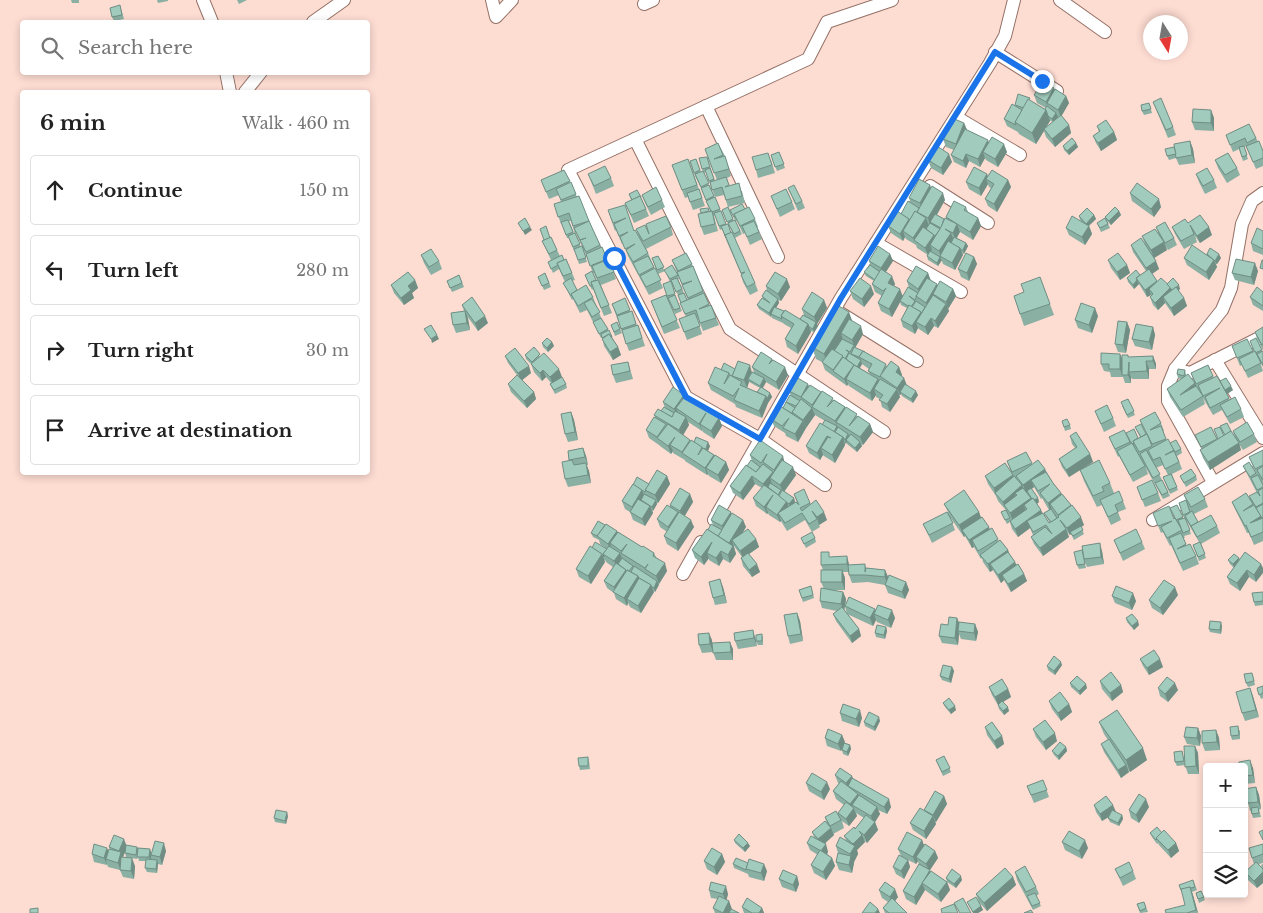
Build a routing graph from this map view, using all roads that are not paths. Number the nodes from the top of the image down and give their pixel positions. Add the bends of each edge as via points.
1 (203, 0) edge
2 (344, 0) edge
3 (492, 0) edge
4 (512, 0) edge
5 (892, 0) edge
6 (1014, 0) edge
7 (1060, 0) edge
8 (211, 20) edge
9 (316, 20) edge
10 (1105, 32) dead end
11 (995, 52) junction
12 (227, 75) edge
13 (259, 75) edge
14 (230, 90) edge
15 (247, 90) edge
16 (1057, 91) edge
17 (706, 106) junction
18 (956, 117) junction
19 (635, 139) junction
20 (1020, 155) dead end
21 (917, 178) junction
22 (1263, 193) edge
23 (988, 223) dead end
24 (876, 243) junction
25 (778, 257) dead end
26 (961, 292) dead end
27 (835, 309) junction
28 (1263, 336) edge
29 (1215, 360) junction
30 (917, 361) dead end
31 (1175, 369) junction
32 (797, 375) junction
33 (884, 432) dead end
34 (1263, 438) edge
35 (760, 439) junction
36 (1263, 453) edge
37 (1213, 482) junction
38 (825, 485) dead end
39 (1153, 520) edge
40 (683, 574) dead end

1 - 8 street
2 - 9 street
3 - 4 street via 496,17
5 - 17 street via 828,22 808,59
6 - 11 street via 1005,36
7 - 10 street
11 - 16 street
11 - 18 street
12 - 14 street
13 - 15 street
17 - 19 street
17 - 25 street
18 - 20 street
18 - 21 street
19 - 32 street via 730,329
19 - 35 street via 568,170 686,397
21 - 23 street
21 - 24 street
22 - 31 street via 1252,202 1242,224 1231,288 1222,310
24 - 26 street
24 - 27 street
27 - 30 street
27 - 32 street
28 - 29 street
29 - 31 street via 1190,373
29 - 34 street
31 - 37 street via 1168,386 1168,401
32 - 33 street
32 - 35 street
35 - 38 street
35 - 40 street
36 - 37 street
37 - 39 street

